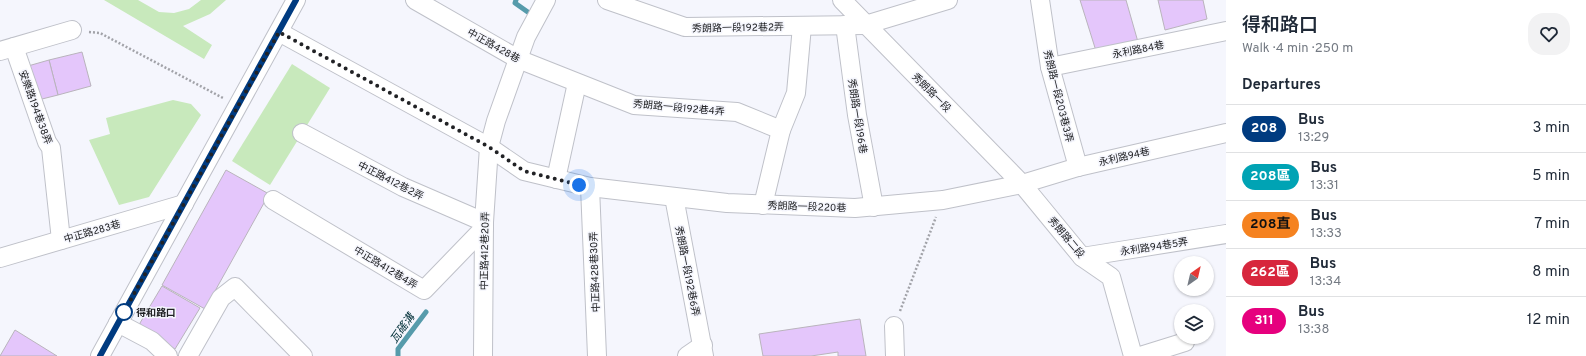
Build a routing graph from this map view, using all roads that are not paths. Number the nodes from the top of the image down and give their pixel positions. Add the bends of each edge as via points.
1 (296, 0) edge
2 (415, 0) edge
3 (546, 0) edge
4 (607, 0) edge
5 (842, 0) edge
6 (948, 0) edge
7 (1040, 0) edge
8 (845, 25) junction
9 (865, 25) junction
10 (802, 26) junction
11 (72, 30) road end
12 (1226, 31) edge
13 (279, 32) junction
14 (7, 49) edge
15 (518, 59) junction
16 (1050, 67) junction
17 (577, 83) junction
18 (781, 130) junction
19 (302, 133) dead end
20 (1226, 133) edge
21 (489, 147) junction
22 (1078, 167) junction
23 (556, 179) junction
24 (1022, 184) junction
25 (590, 188) junction
26 (674, 197) junction
27 (273, 200) dead end
28 (184, 204) junction
29 (763, 205) junction
30 (874, 207) junction
31 (484, 225) junction
32 (1226, 234) edge
33 (61, 240) junction
34 (1, 255) edge
35 (1082, 257) junction
36 (118, 323) junction
37 (894, 326) road end
38 (1179, 344) edge
39 (703, 351) edge
40 (100, 356) edge
41 (168, 356) edge
42 (188, 356) edge
43 (303, 356) edge
44 (483, 356) edge
45 (597, 356) edge
46 (687, 356) edge
47 (895, 356) edge
48 (1133, 356) edge
49 (1140, 356) edge

1 - 13 street
2 - 15 street, 中正路428巷
3 - 15 street, 中正路412巷20弄 via 526,37
4 - 10 street, 秀朗路一段192巷2弄 via 685,28
5 - 9 street, 秀朗路一段
6 - 9 street, 秀朗路一段192巷2弄
7 - 16 street, 秀朗路一段203巷3弄
8 - 9 street, 秀朗路一段192巷2弄
8 - 10 street, 秀朗路一段192巷2弄
8 - 30 street, 秀朗路一段196巷 via 856,114
9 - 24 street, 秀朗路一段
10 - 18 street via 796,93
11 - 14 street
12 - 16 street, 永利路84巷
13 - 21 street, 秀朗路一段220巷
13 - 28 street
14 - 33 street, 安樂路194巷38弄 via 51,148
15 - 17 street, 中正路428巷
15 - 21 street, 中正路412巷20弄
16 - 22 street, 秀朗路一段203巷3弄
17 - 18 street, 秀朗路一段192巷4弄 via 634,105 737,112
17 - 23 street
18 - 29 street
19 - 31 street, 中正路412巷2弄 via 403,187
20 - 22 street, 永利路94巷
21 - 23 street, 秀朗路一段220巷 via 524,171
21 - 31 street, 中正路412巷20弄
22 - 24 street, 永利路94巷
23 - 25 street, 秀朗路一段220巷
24 - 30 street, 秀朗路一段220巷 via 943,200
24 - 35 street, 秀朗路二段
25 - 26 street, 秀朗路一段220巷
25 - 45 street, 中正路428巷30弄
26 - 29 street, 秀朗路一段220巷
26 - 39 street, 秀朗路一段192巷6弄
27 - 31 street, 中正路412巷4弄 via 424,290
28 - 33 street, 中正路283巷
28 - 36 street
29 - 30 street, 秀朗路一段220巷
31 - 44 street, 中正路412巷20弄
32 - 35 street, 永利路94巷5弄
33 - 34 street, 中正路283巷
35 - 48 street, 秀朗路二段 via 1111,277
36 - 40 street
36 - 41 street via 152,341
37 - 47 street
38 - 49 street
39 - 46 street
42 - 43 street via 221,298 235,287

